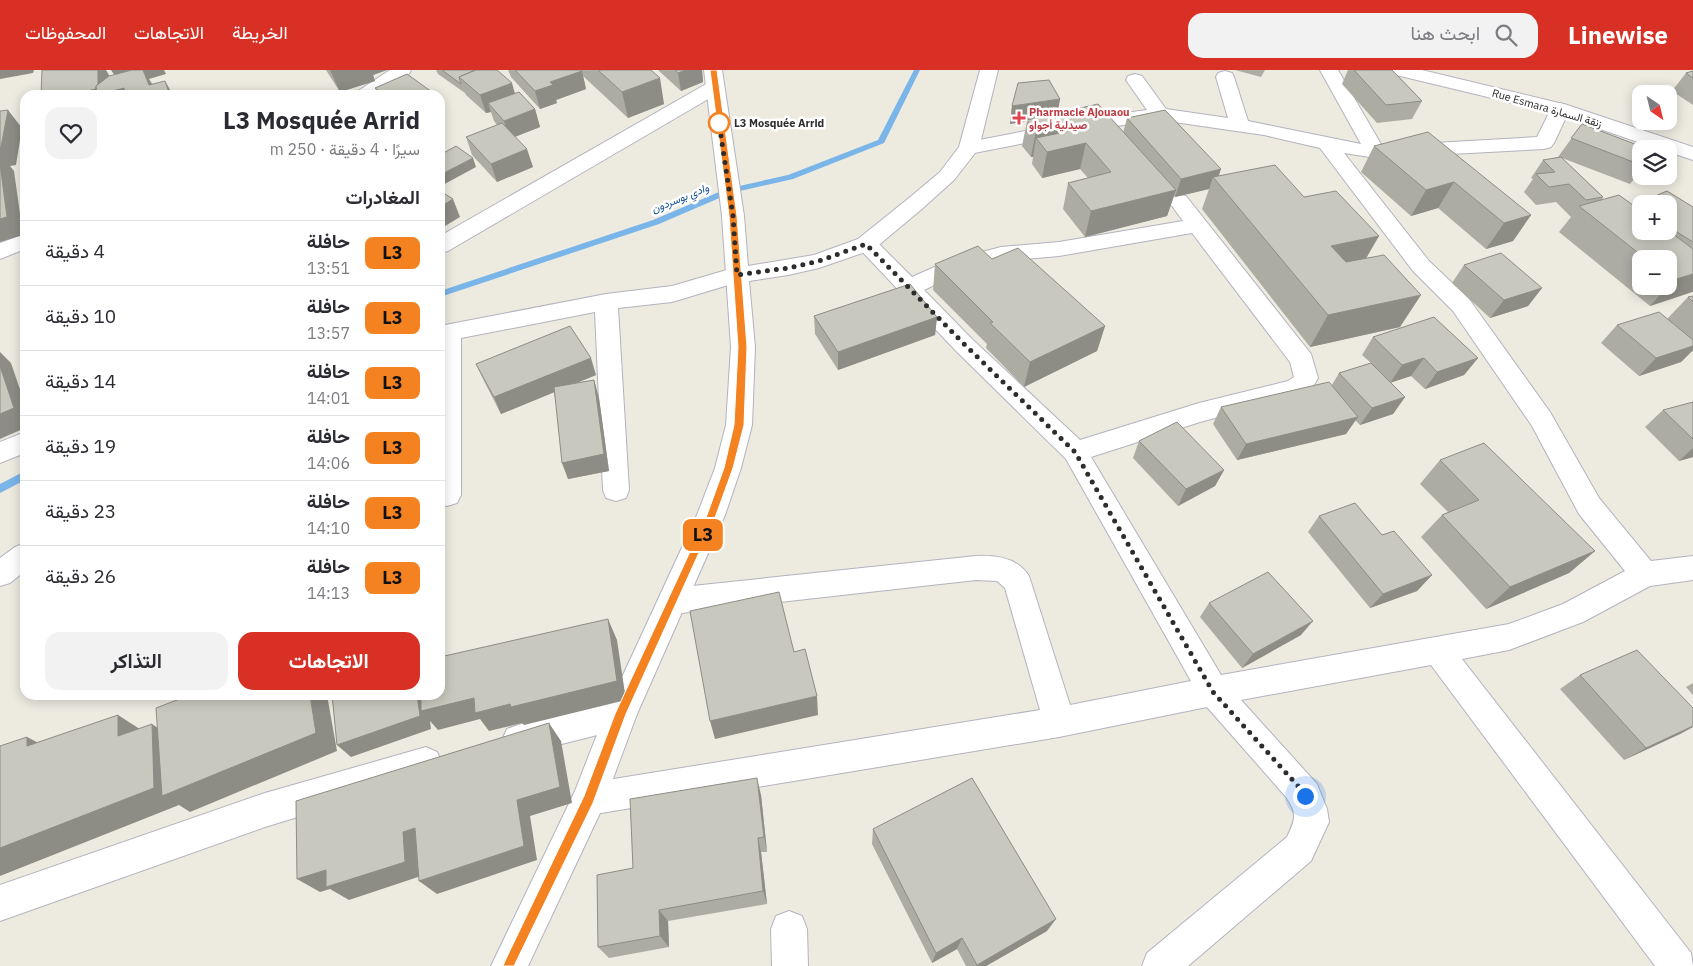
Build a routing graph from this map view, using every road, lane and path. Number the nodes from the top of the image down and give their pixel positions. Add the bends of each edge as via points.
1 (402, 70) edge
2 (989, 70) edge
3 (1329, 70) edge
4 (1399, 70) edge
5 (1225, 76) dead end
6 (714, 79) edge
7 (1135, 80) dead end
8 (372, 90) edge
9 (1560, 109) junction
10 (1160, 114) junction
11 (1240, 126) junction
12 (1327, 144) junction
13 (969, 148) junction
14 (1689, 151) edge
15 (1376, 152) junction
16 (1136, 166) edge
17 (1197, 225) junction
18 (445, 243) edge
19 (20, 244) edge
20 (866, 244) junction
21 (0, 252) edge
22 (737, 275) junction
23 (909, 288) junction
24 (606, 302) junction
25 (445, 334) edge
26 (445, 388) edge
27 (20, 444) edge
28 (1075, 452) junction
29 (0, 453) edge
30 (616, 490) dead end
31 (447, 495) dead end
32 (20, 559) edge
33 (1693, 568) edge
34 (0, 574) edge
35 (1645, 574) junction
36 (673, 601) junction
37 (1438, 651) junction
38 (1213, 692) junction
39 (621, 714) junction
40 (1059, 722) junction
41 (589, 799) junction
42 (0, 903) edge
43 (790, 929) dead end
44 (509, 966) edge
45 (790, 966) edge
46 (1160, 966) edge
47 (1678, 966) edge

1 - 8 street
2 - 13 street
3 - 15 street
4 - 9 street, Rue Esmara زنقة السمارة
5 - 11 street
6 - 18 street
6 - 22 street via 733,216
7 - 10 street
9 - 14 street, Rue Esmara زنقة السمارة
9 - 15 street via 1548,150
10 - 11 street
10 - 13 street via 1107,129
11 - 12 street
12 - 15 street
12 - 35 street via 1421,266 1461,305 1541,419 1589,506
13 - 20 street via 947,176
16 - 17 street via 1158,195 1170,200 1188,200
17 - 23 street via 1059,249 1001,254 956,266
17 - 28 street via 1302,360 1306,378 1301,386 1199,413
19 - 21 street
20 - 22 street via 819,261
20 - 23 street
22 - 24 street via 672,294
22 - 36 street via 743,347 739,425 711,515
23 - 28 street
24 - 25 street
24 - 30 street
26 - 31 street
27 - 29 street
28 - 38 street
32 - 34 street
33 - 35 street
35 - 37 street via 1573,613 1528,630
36 - 39 street
36 - 40 street via 976,568 1005,570 1014,576 1018,585
37 - 38 street
37 - 47 street
38 - 40 street
38 - 46 street via 1298,786 1310,809 1312,822 1299,849
39 - 41 street
39 - 42 street via 373,776 202,830
40 - 41 street
41 - 44 street
43 - 45 street

